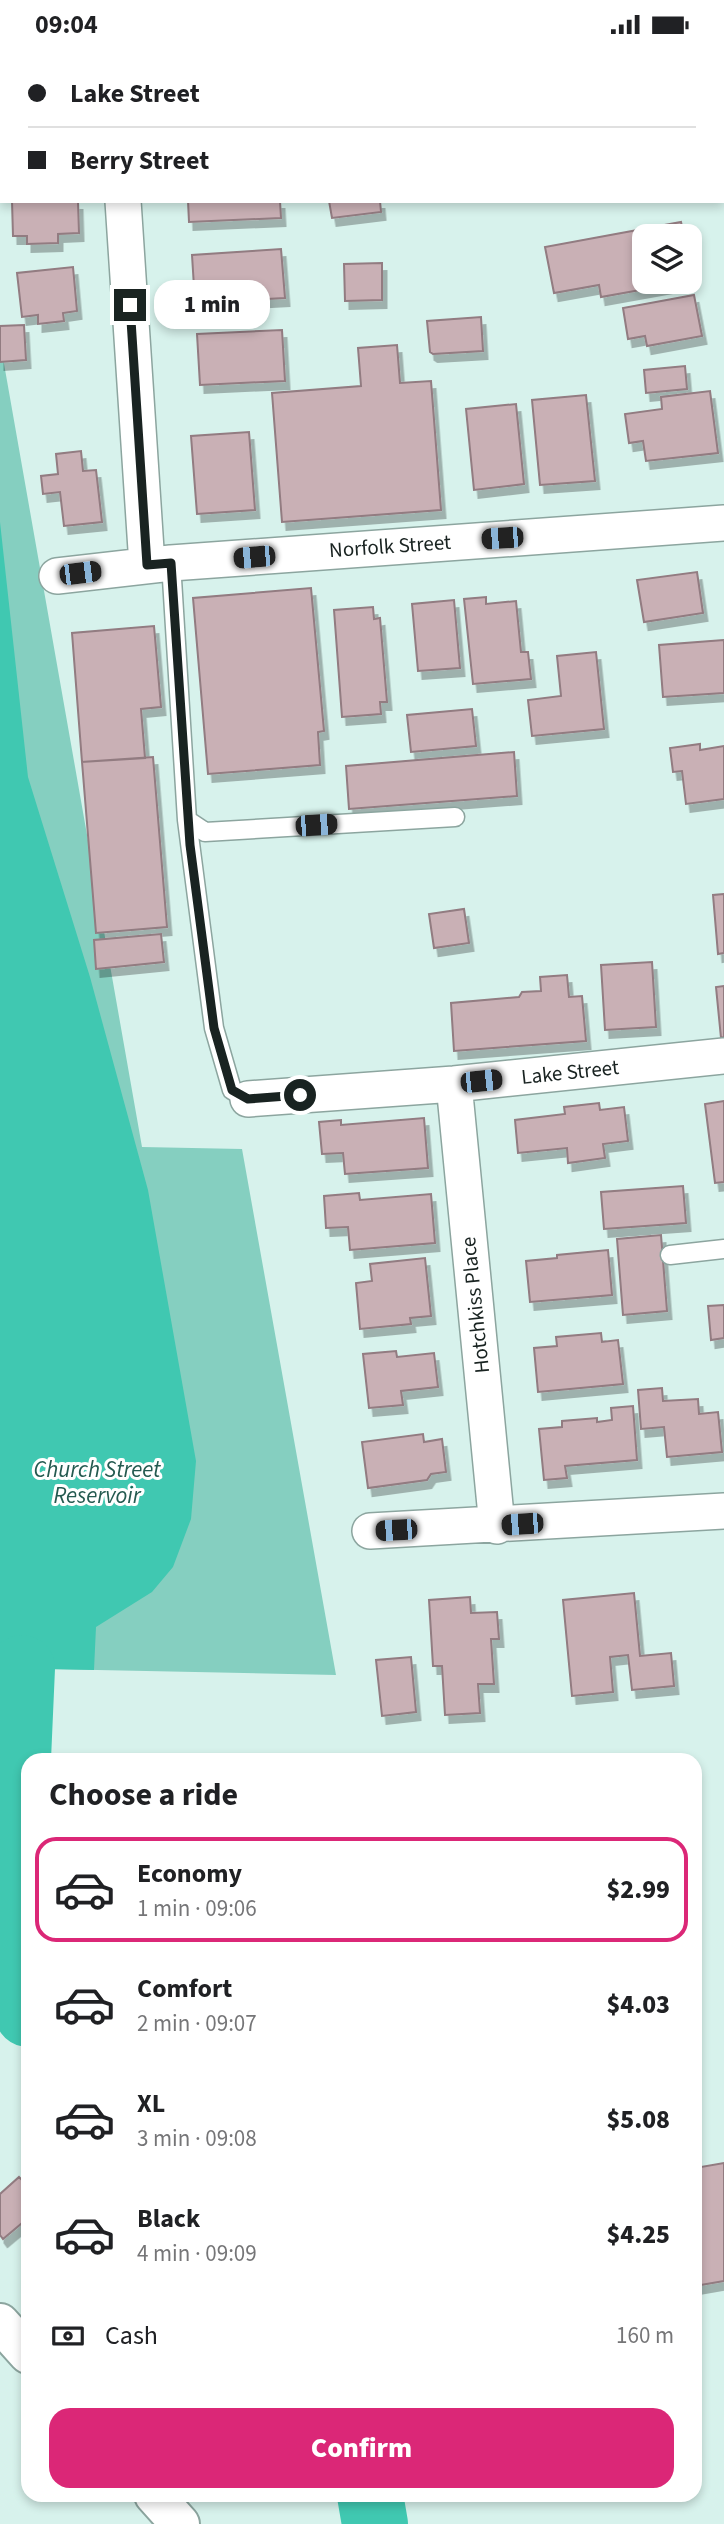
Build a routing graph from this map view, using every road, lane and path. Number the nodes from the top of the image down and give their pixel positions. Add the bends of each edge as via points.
1 (123, 203) edge
2 (724, 523) edge
3 (159, 564) junction
4 (57, 576) dead end
5 (455, 817) dead end
6 (187, 820) junction
7 (724, 1056) edge
8 (454, 1084) junction
9 (248, 1099) joint
10 (724, 1249) edge
11 (670, 1255) dead end
12 (724, 1511) edge
13 (497, 1526) junction
14 (370, 1531) dead end
15 (0, 2323) edge
16 (21, 2346) edge
17 (160, 2502) edge
18 (180, 2524) edge

1 - 3 street
2 - 3 street, Norfolk Street
3 - 4 street, Norfolk Street
3 - 6 lane
5 - 6 lane via 205,832
6 - 9 lane via 214,1028 232,1090
7 - 8 street, Lake Street
8 - 9 street, Lake Street
8 - 13 street, Hotchkiss Place
10 - 11 lane
12 - 13 street
13 - 14 street
15 - 16 street
17 - 18 street

